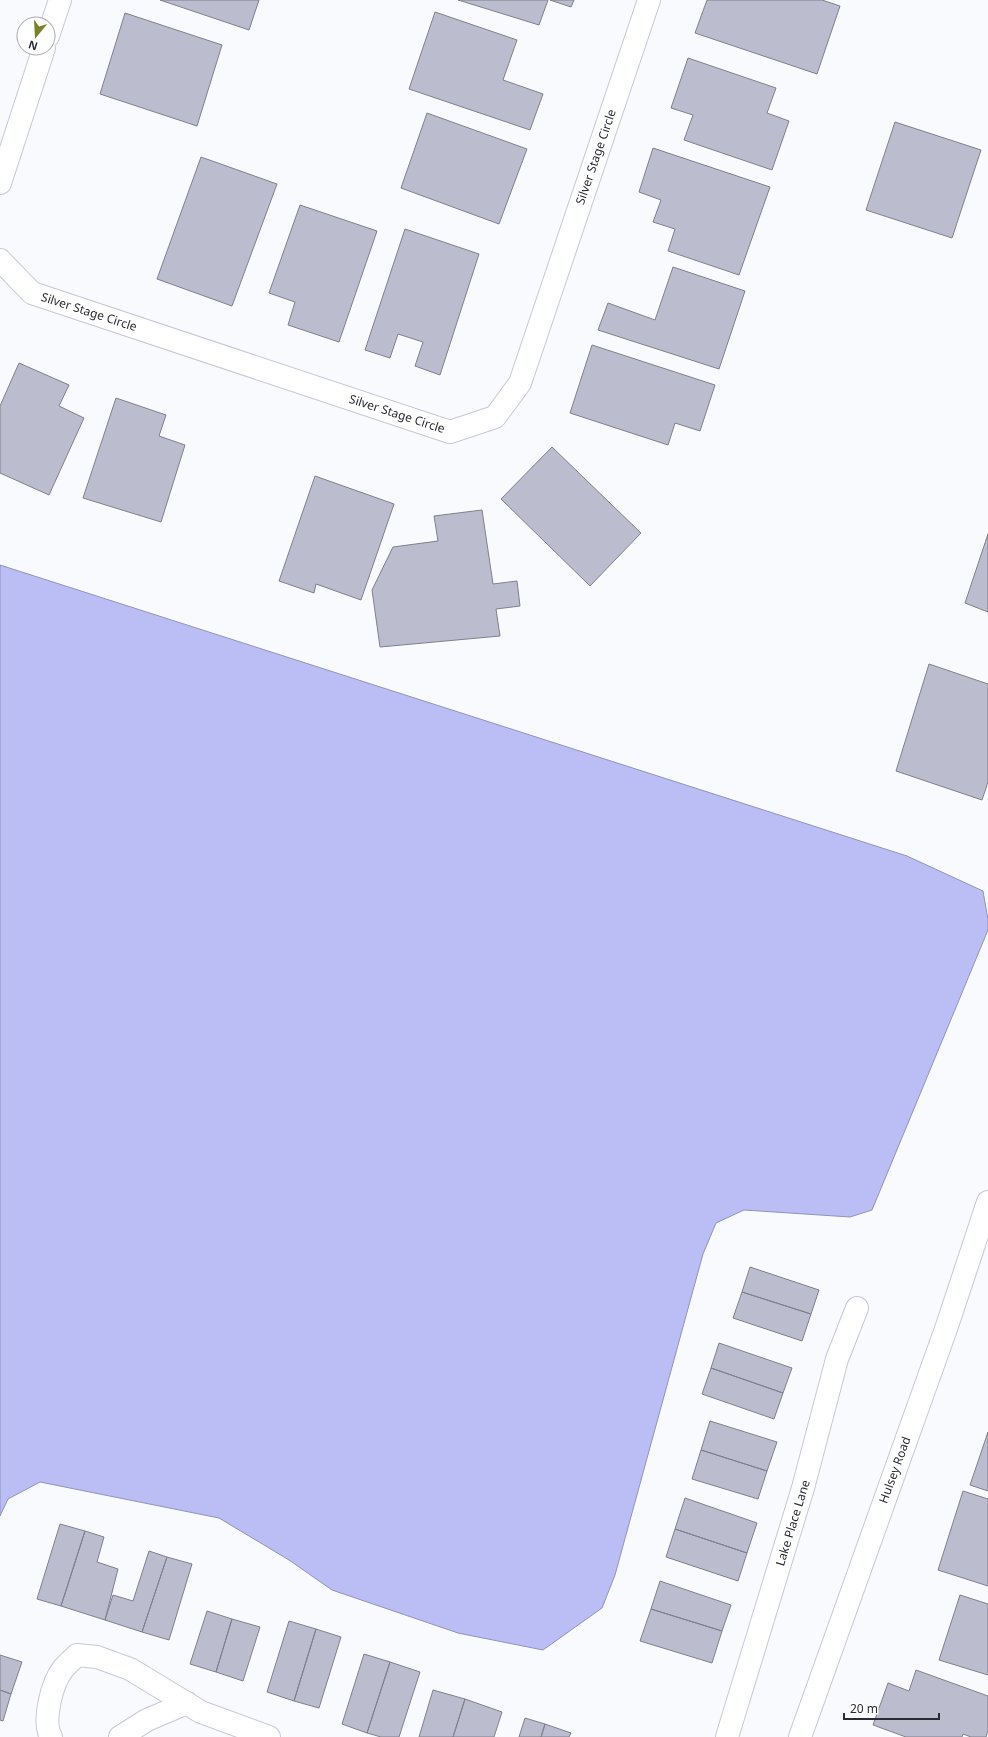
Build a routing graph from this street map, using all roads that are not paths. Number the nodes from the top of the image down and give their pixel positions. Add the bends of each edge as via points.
1 (60, 0) edge
2 (649, 0) edge
3 (55, 16) edge
4 (41, 56) edge
5 (0, 184) edge
6 (0, 260) edge
7 (988, 1202) edge
8 (857, 1308) dead end
9 (187, 1703) junction
10 (51, 1737) edge
11 (120, 1737) edge
12 (269, 1737) edge
13 (727, 1737) edge
14 (800, 1737) edge

1 - 3 street
2 - 6 street, Silver Stage Circle via 520,383 495,417 450,432 32,293
4 - 5 street
7 - 14 street, Hulsey Road via 947,1326
8 - 13 street, Lake Place Lane via 836,1360 804,1488
9 - 10 street via 130,1669 98,1657 77,1655 62,1670 53,1689 47,1713 48,1732
9 - 11 street via 147,1720
9 - 12 street via 201,1712

